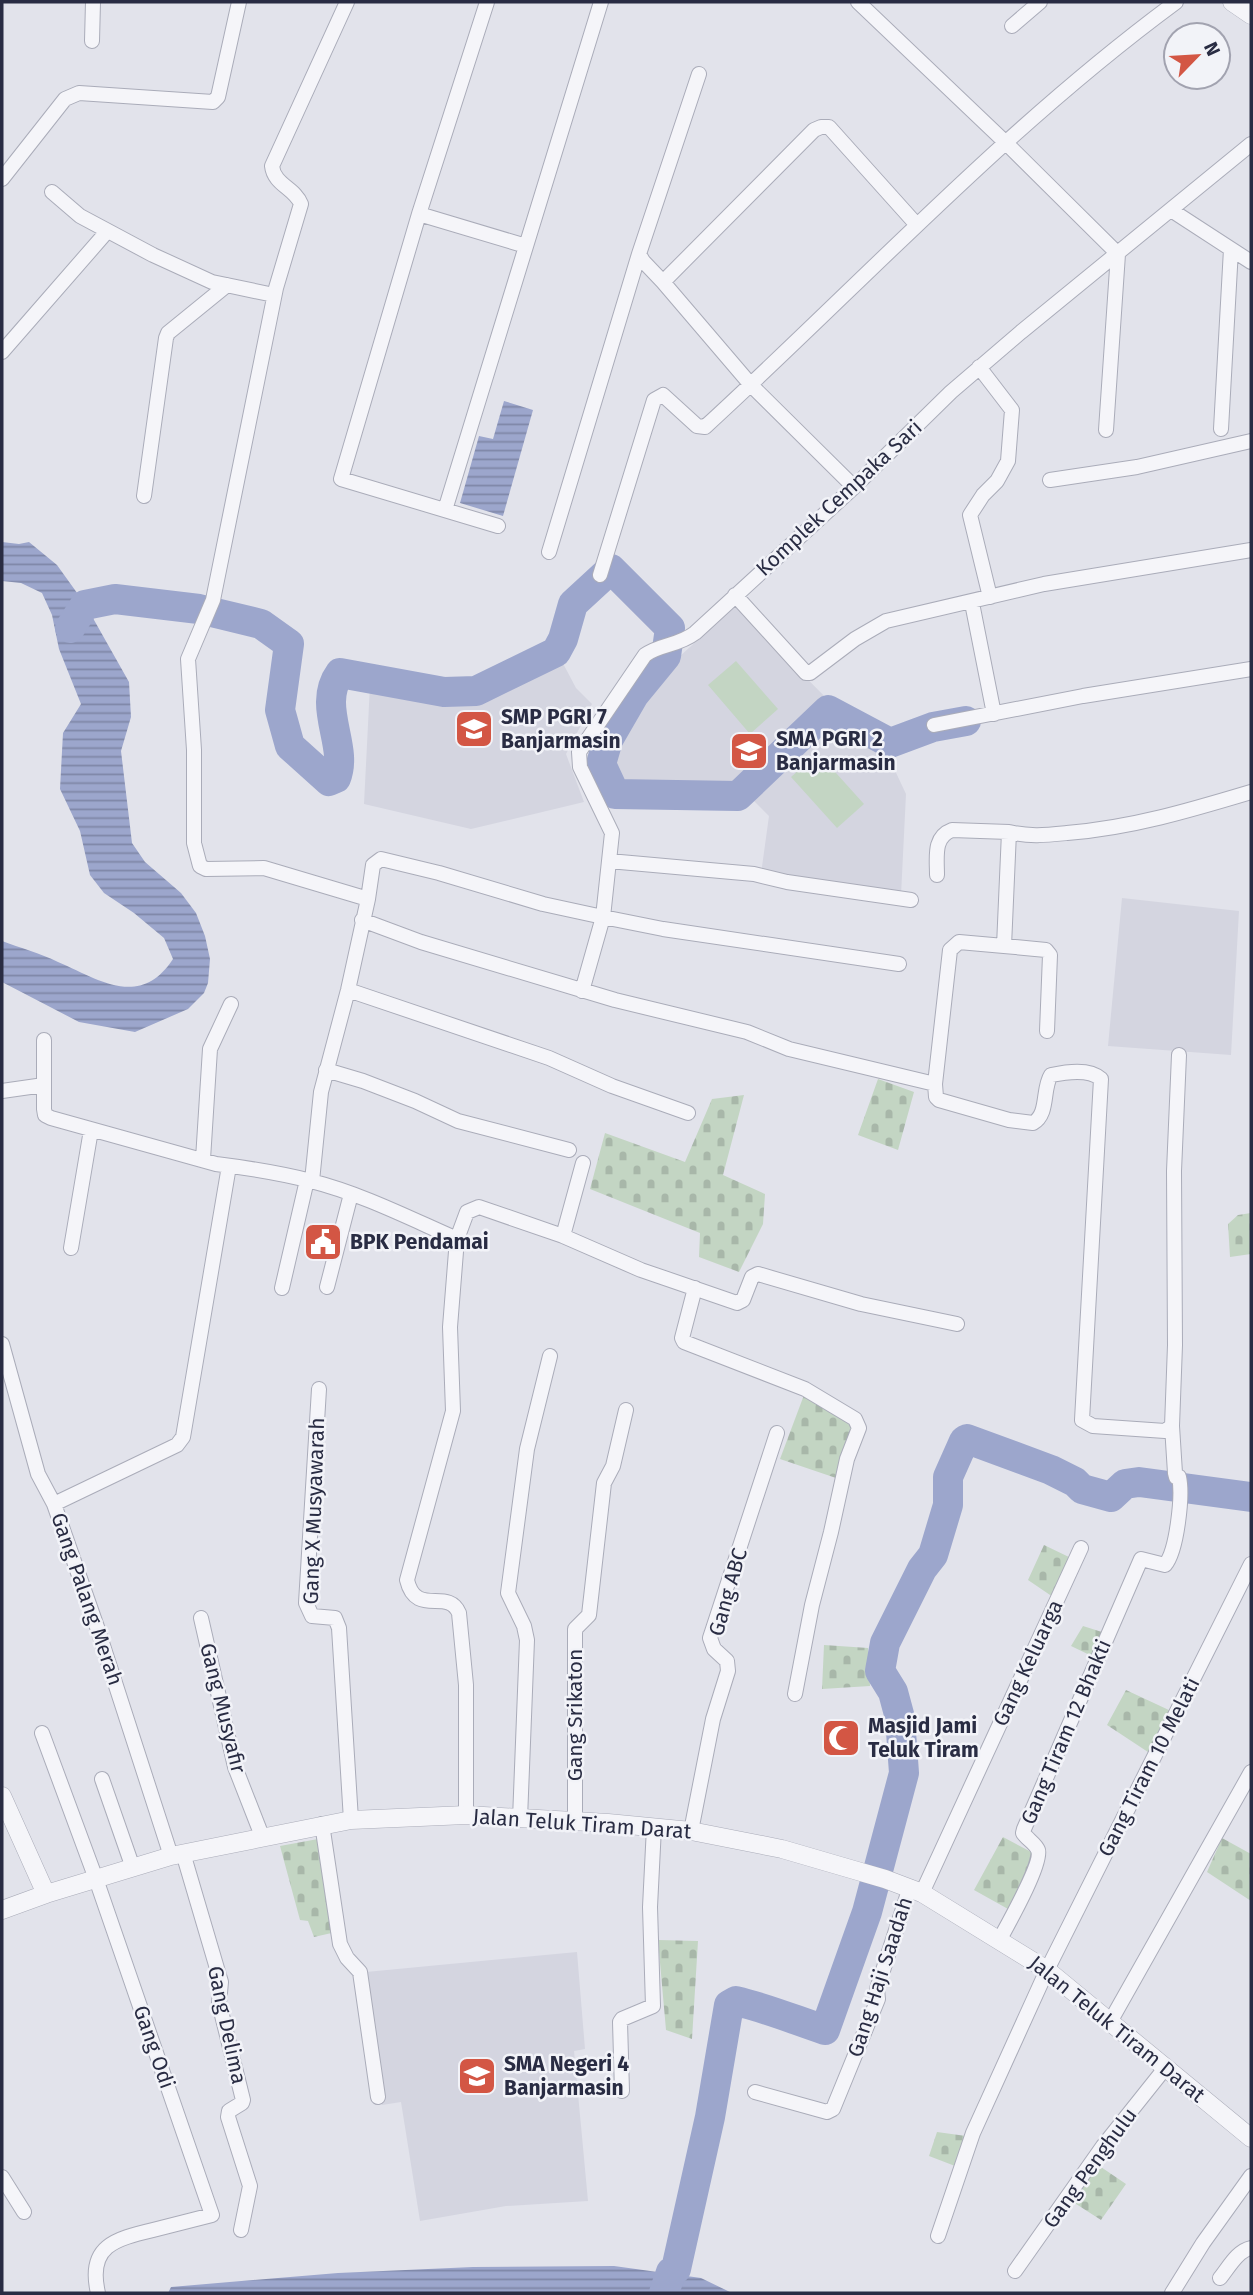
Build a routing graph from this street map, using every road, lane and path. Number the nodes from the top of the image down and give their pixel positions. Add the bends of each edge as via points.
1 (93, 2) edge
2 (239, 2) edge
3 (347, 2) edge
4 (487, 2) edge
5 (601, 2) edge
6 (858, 2) edge
7 (1040, 2) edge
8 (1176, 2) edge
9 (1232, 2) edge
10 (1251, 15) edge
11 (1012, 26) dead end
12 (92, 41) dead end
13 (699, 74) dead end
14 (1005, 142) junction
15 (1251, 144) edge
16 (2, 179) edge
17 (52, 192) dead end
18 (1171, 211) junction
19 (419, 214) junction
20 (916, 224) junction
21 (104, 235) dead end
22 (526, 246) junction
23 (1231, 249) junction
24 (639, 254) junction
25 (1118, 254) junction
26 (1251, 262) edge
27 (663, 282) junction
28 (226, 285) junction
29 (274, 295) junction
30 (2, 352) edge
31 (979, 367) junction
32 (751, 385) junction
33 (1221, 429) dead end
34 (1106, 430) dead end
35 (1251, 441) edge
36 (1049, 480) dead end
37 (854, 486) junction
38 (144, 496) dead end
39 (445, 510) junction
40 (498, 526) dead end
41 (1251, 550) edge
42 (549, 552) dead end
43 (600, 575) dead end
44 (735, 595) junction
45 (990, 597) junction
46 (972, 603) junction
47 (1251, 669) edge
48 (994, 714) junction
49 (934, 725) dead end
50 (1251, 792) edge
51 (1009, 832) junction
52 (609, 861) junction
53 (937, 875) dead end
54 (368, 899) junction
55 (911, 901) dead end
56 (603, 917) junction
57 (362, 920) junction
58 (1004, 947) junction
59 (899, 964) dead end
60 (348, 990) junction
61 (582, 991) junction
62 (231, 1004) dead end
63 (1047, 1031) dead end
64 (44, 1040) dead end
65 (1179, 1055) dead end
66 (326, 1070) junction
67 (935, 1084) junction
68 (44, 1085) junction
69 (2, 1091) edge
70 (688, 1113) dead end
71 (90, 1130) junction
72 (569, 1150) dead end
73 (203, 1159) junction
74 (583, 1163) dead end
75 (229, 1166) junction
76 (310, 1181) junction
77 (351, 1194) junction
78 (562, 1236) junction
79 (457, 1239) junction
80 (71, 1248) dead end
81 (327, 1287) dead end
82 (282, 1288) dead end
83 (695, 1288) junction
84 (957, 1324) dead end
85 (2, 1344) edge
86 (550, 1356) dead end
87 (318, 1389) dead end
88 (626, 1410) dead end
89 (1172, 1426) junction
90 (777, 1433) dead end
91 (54, 1504) junction
92 (1081, 1548) dead end
93 (1251, 1564) edge
94 (201, 1618) dead end
95 (795, 1694) dead end
96 (42, 1733) dead end
97 (1251, 1772) edge
98 (102, 1779) dead end
99 (2, 1796) edge
100 (466, 1815) junction
101 (520, 1819) junction
102 (351, 1820) junction
103 (575, 1822) junction
104 (322, 1824) junction
105 (654, 1826) junction
106 (691, 1831) junction
107 (262, 1836) junction
108 (177, 1855) junction
109 (134, 1868) junction
110 (96, 1879) junction
111 (916, 1890) junction
112 (46, 1895) junction
113 (2, 1910) edge
114 (1000, 1939) junction
115 (1048, 1970) junction
116 (1110, 2022) junction
117 (1166, 2067) junction
118 (622, 2091) dead end
119 (755, 2092) dead end
120 (378, 2096) dead end
121 (1251, 2138) edge
122 (1251, 2176) edge
123 (2, 2177) edge
124 (24, 2212) dead end
125 (242, 2230) dead end
126 (938, 2235) dead end
127 (1251, 2248) edge
128 (1015, 2271) dead end
129 (1220, 2278) dead end
130 (98, 2293) edge
131 (1172, 2293) edge

1 - 12 street
2 - 16 street via 218,97 213,102 71,95
3 - 29 street via 272,166 277,180 301,204
4 - 19 street
5 - 22 street
6 - 14 street
7 - 11 street
8 - 14 street
9 - 10 street
13 - 24 street
14 - 20 street
14 - 25 street
15 - 18 street, Komplek Cempaka Sari
17 - 28 street via 80,216 153,255
18 - 23 street
18 - 25 street, Komplek Cempaka Sari
19 - 22 street
19 - 39 street via 341,479
20 - 27 street via 830,127 821,127
20 - 32 street
21 - 30 street
22 - 39 street
23 - 26 street
23 - 33 street
24 - 27 street
24 - 42 street
25 - 31 street, Komplek Cempaka Sari
25 - 34 street
27 - 32 street
28 - 29 street
28 - 38 street via 166,338
29 - 54 street via 213,600 188,659 194,843 197,862 206,869 264,869
31 - 37 street, Komplek Cempaka Sari
31 - 45 street via 1012,410 1008,461 970,515
32 - 37 street
32 - 43 street via 705,427 697,426 663,395 654,400
35 - 36 street via 1137,467
37 - 44 street, Komplek Cempaka Sari
39 - 40 street
41 - 45 street
44 - 46 street via 806,673 886,621
44 - 52 street, Komplek Cempaka Sari via 683,642 645,655 579,752 580,767 612,833
45 - 46 street
46 - 48 street
47 - 48 street
48 - 49 street
50 - 51 street via 1161,818 1092,831 1026,836
51 - 53 street via 946,832 938,842
51 - 58 street
52 - 55 street via 754,874
52 - 56 street, Komplek Cempaka Sari
54 - 56 street via 373,866 381,859
54 - 57 street
56 - 59 street
56 - 61 street, Komplek Cempaka Sari
57 - 60 street
57 - 61 street
58 - 63 street via 1046,950 1051,955
58 - 67 street via 959,942 950,950
60 - 66 street
60 - 70 street
61 - 67 street
62 - 73 street via 211,1049
64 - 68 street
65 - 89 street
66 - 72 street via 458,1121
66 - 76 street
67 - 89 street via 939,1100 1034,1123 1041,1116 1051,1075 1080,1072 1101,1079 1082,1420 1093,1426 1165,1430
68 - 69 street
68 - 71 street via 45,1115
71 - 73 street
71 - 80 street
73 - 75 street
74 - 78 street
75 - 76 street
75 - 91 street, Gang Palang Merah via 183,1437 177,1445
76 - 77 street
76 - 82 street
77 - 79 street
77 - 81 street
78 - 79 street via 479,1207 467,1212
78 - 83 street
79 - 100 street via 450,1327 453,1410 407,1580 418,1600 448,1602 458,1613 466,1685
83 - 84 street via 737,1303 743,1300 751,1277 758,1274 862,1304
83 - 95 street via 684,1342 804,1389 858,1423 812,1605
85 - 91 street via 38,1474
86 - 101 street via 527,1449 508,1593 527,1640
87 - 102 street, Gang X Musyawarah via 306,1603 312,1616 335,1618 339,1628
88 - 103 street, Gang Srikaton via 613,1466 604,1483 589,1615 575,1629
89 - 114 street, Gang Tiram 12 Bhakti via 1180,1487 1167,1563 1141,1559 1024,1829 1039,1856
90 - 106 street, Gang ABC via 710,1638 727,1661 727,1671
91 - 108 street, Gang Palang Merah
92 - 111 street, Gang Keluarga
93 - 115 street, Gang Tiram 10 Melati
94 - 107 street, Gang Musyafir via 235,1767
96 - 110 street, Gang Odi
97 - 116 street
98 - 109 street
99 - 112 street
100 - 101 street, Jalan Teluk Tiram Darat
100 - 102 street, Jalan Teluk Tiram Darat
101 - 103 street, Jalan Teluk Tiram Darat
102 - 104 street, Jalan Teluk Tiram Darat
103 - 105 street, Jalan Teluk Tiram Darat
104 - 107 street, Jalan Teluk Tiram Darat
104 - 120 street via 340,1944 360,1972
105 - 106 street, Jalan Teluk Tiram Darat
105 - 118 street via 650,1907 653,2006 620,2022
106 - 111 street, Jalan Teluk Tiram Darat via 782,1849
107 - 108 street, Jalan Teluk Tiram Darat
108 - 109 street, Jalan Teluk Tiram Darat
108 - 125 street, Gang Delima via 221,1982 219,2003 243,2100 228,2114 250,2186
109 - 110 street, Jalan Teluk Tiram Darat
110 - 112 street, Jalan Teluk Tiram Darat
110 - 130 street, Gang Odi via 212,2215 116,2240 97,2261
111 - 114 street, Jalan Teluk Tiram Darat
111 - 119 street, Gang Haji Saadah via 834,2109 827,2112
112 - 113 street, Jalan Teluk Tiram Darat
114 - 115 street, Jalan Teluk Tiram Darat
115 - 116 street, Jalan Teluk Tiram Darat
115 - 126 street, Gang Tiram 10 Melati via 974,2133
116 - 117 street, Jalan Teluk Tiram Darat
117 - 121 street, Jalan Teluk Tiram Darat
117 - 128 street, Gang Penghulu via 1103,2146
122 - 131 street
123 - 124 street
127 - 129 street via 1239,2254

